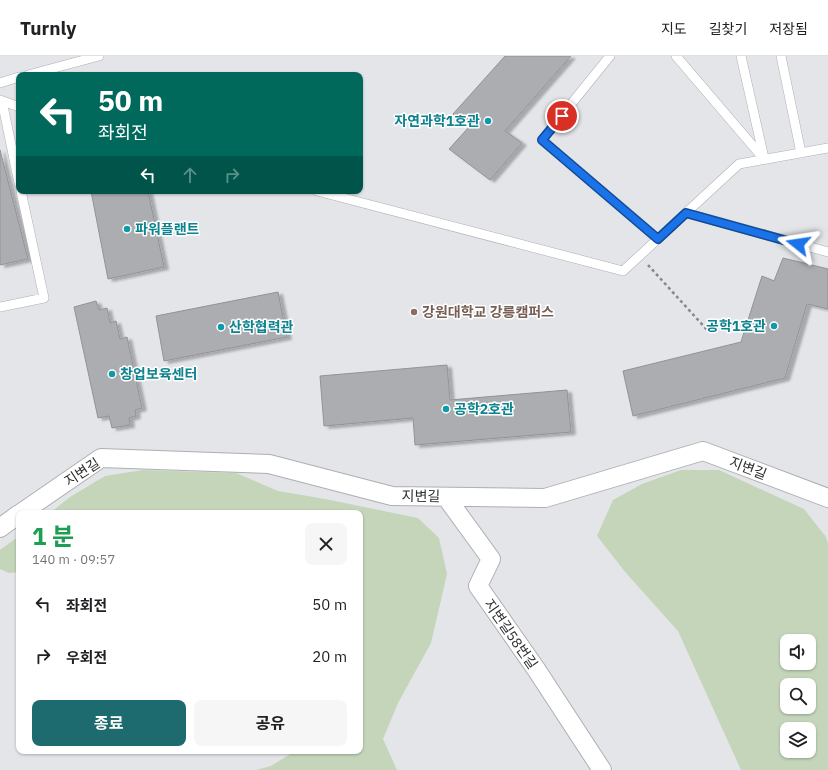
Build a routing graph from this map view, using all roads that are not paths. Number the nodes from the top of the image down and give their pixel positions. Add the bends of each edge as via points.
1 (99, 56) edge
2 (610, 56) edge
3 (676, 56) edge
4 (741, 56) edge
5 (781, 56) edge
6 (39, 72) edge
7 (16, 78) edge
8 (0, 82) edge
9 (1, 101) edge
10 (16, 106) edge
11 (828, 148) edge
12 (801, 153) junction
13 (764, 159) junction
14 (16, 169) edge
15 (22, 194) edge
16 (328, 194) edge
17 (686, 213) junction
18 (658, 239) junction
19 (828, 252) edge
20 (0, 307) edge
21 (446, 497) junction
22 (828, 498) edge
23 (26, 510) edge
24 (16, 517) edge
25 (0, 528) edge
26 (602, 770) edge

1 - 6 lane
2 - 18 lane via 542,140
3 - 13 lane
4 - 13 lane
5 - 12 lane
7 - 8 lane
9 - 10 lane
9 - 14 lane
11 - 12 lane
12 - 13 lane
13 - 17 lane via 739,164
15 - 20 lane via 44,298
16 - 18 lane via 623,271
17 - 18 lane
17 - 19 lane
21 - 22 street, 지변길 via 544,498 703,451
21 - 23 street, 지변길 via 392,496 269,464 101,458
21 - 26 street, 지변길58번길 via 491,559 478,586
24 - 25 street, 지변길

